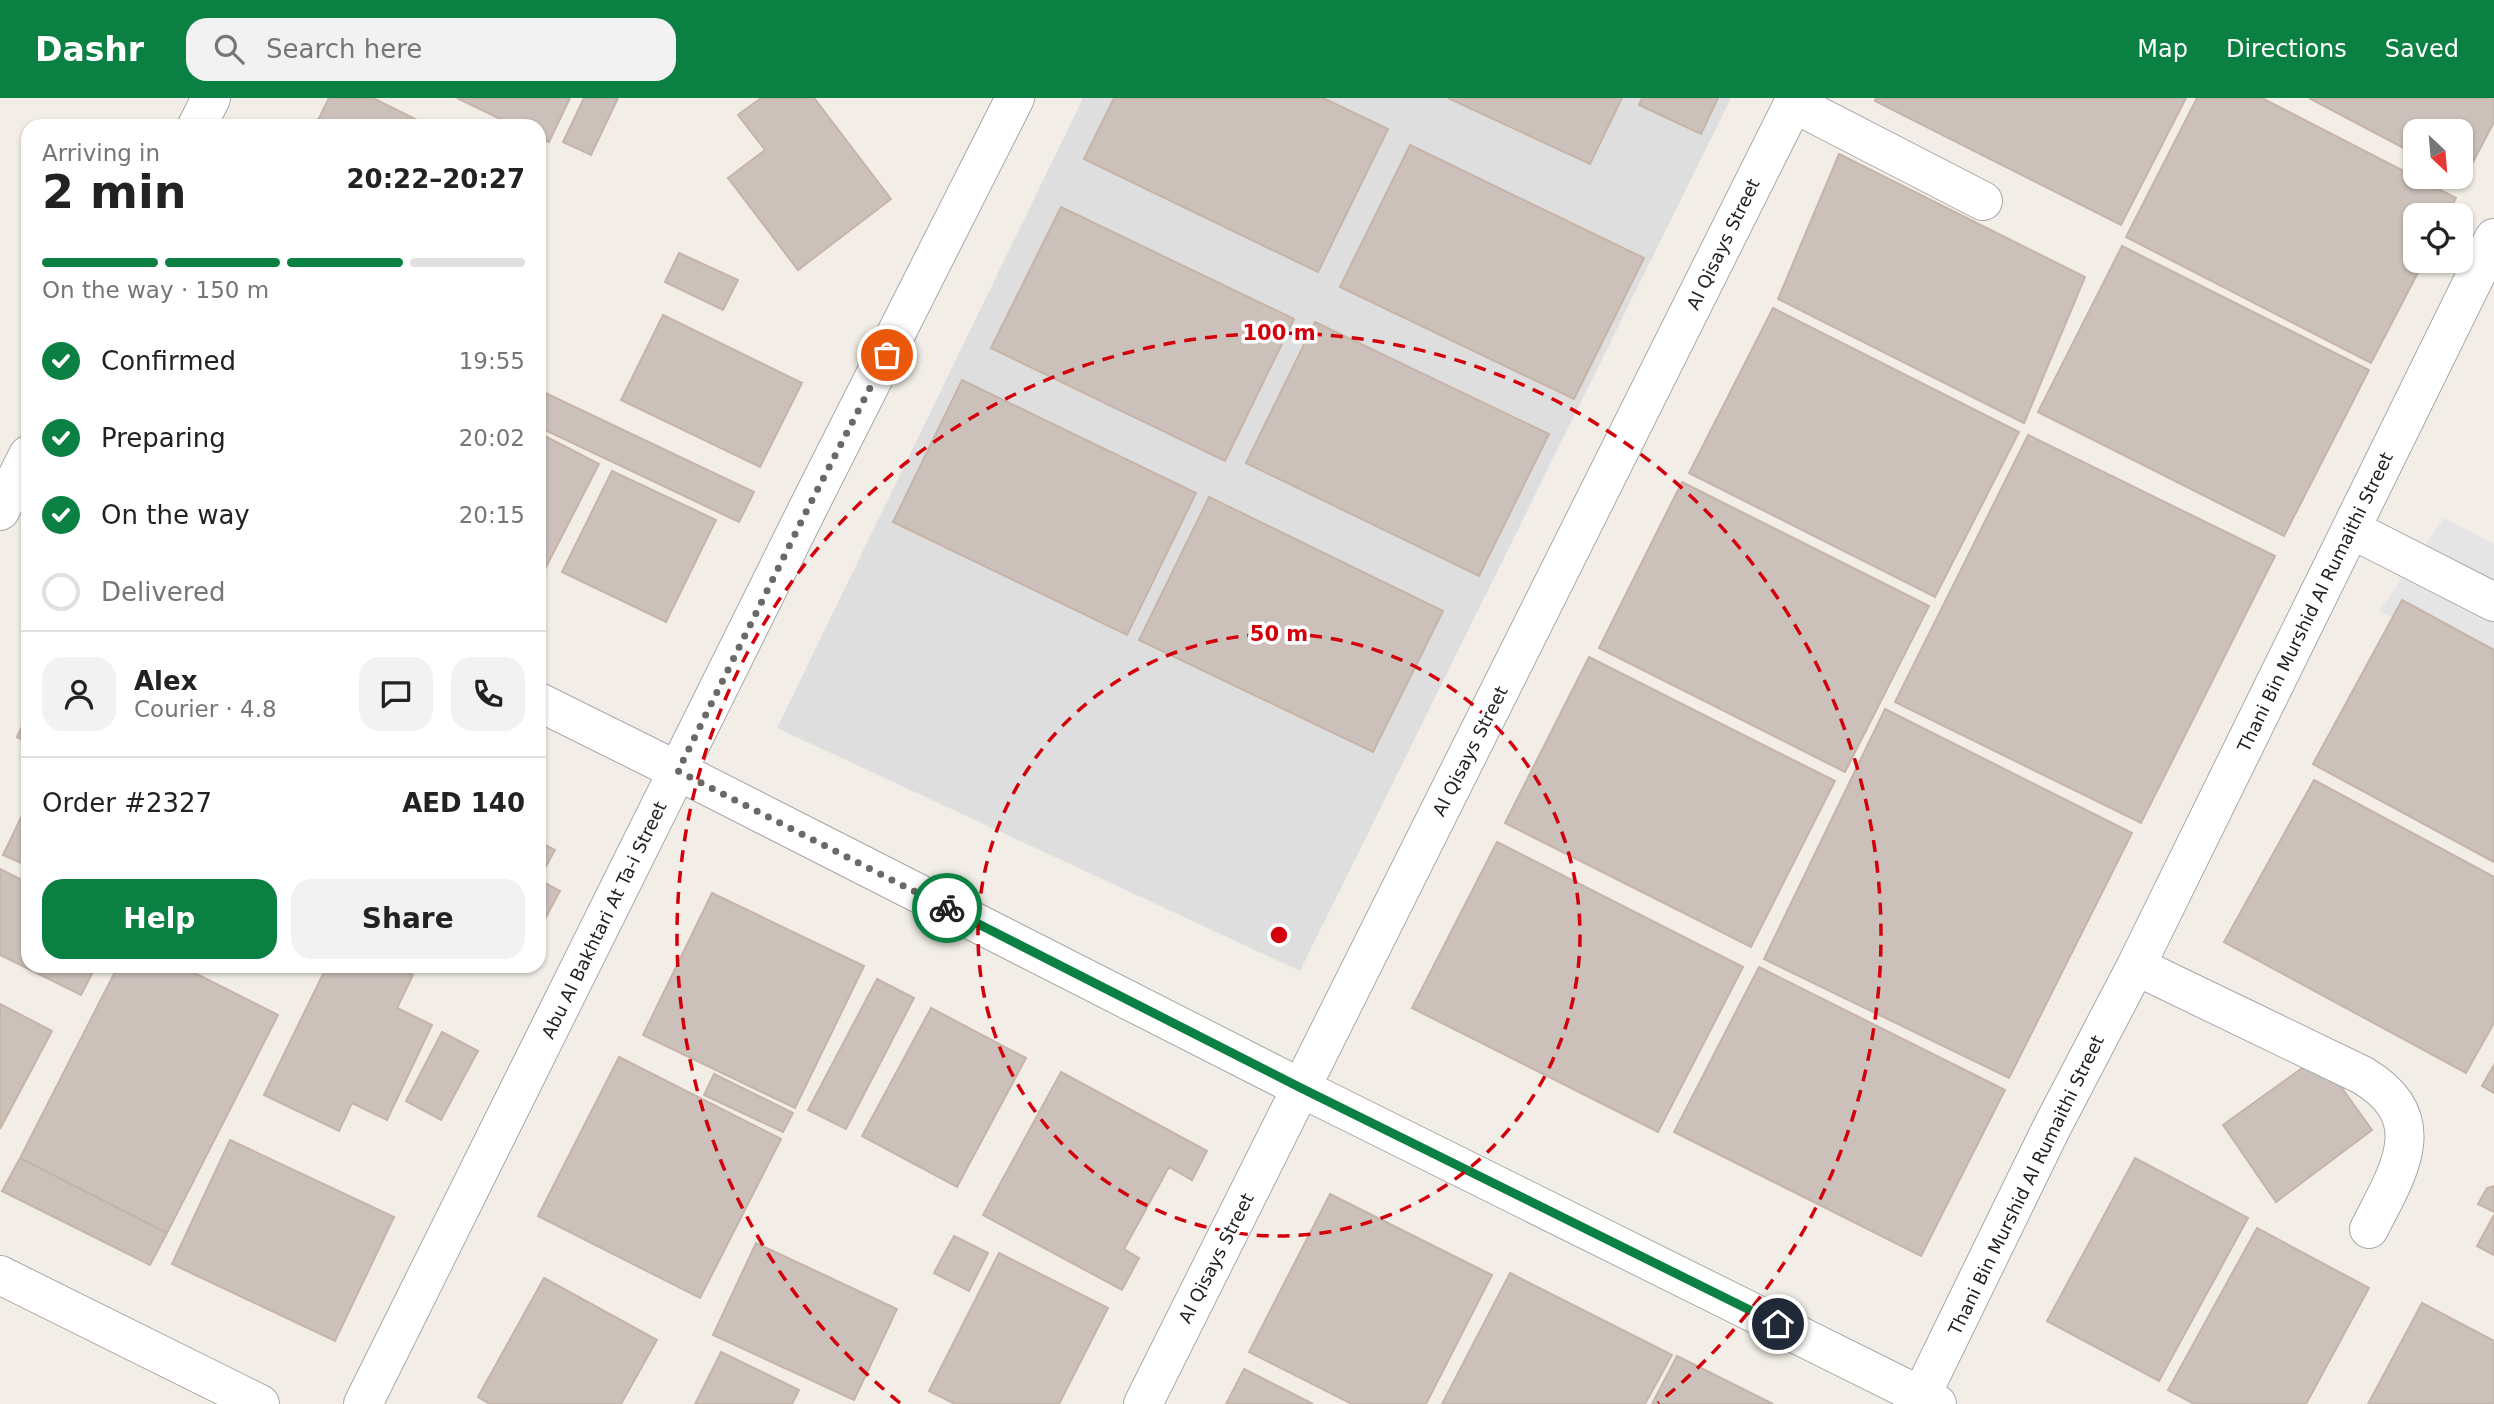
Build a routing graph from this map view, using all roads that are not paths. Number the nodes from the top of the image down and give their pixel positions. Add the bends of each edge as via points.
1 (211, 98) edge
2 (1015, 98) edge
3 (1795, 101) edge
4 (200, 119) edge
5 (1983, 201) dead end
6 (2494, 238) edge
7 (0, 438) edge
8 (21, 449) edge
9 (21, 468) edge
10 (0, 511) edge
11 (2351, 529) junction
12 (2494, 602) edge
13 (546, 705) edge
14 (678, 771) junction
15 (2136, 966) junction
16 (1301, 1088) junction
17 (2369, 1229) dead end
18 (0, 1275) edge
19 (1925, 1401) edge
20 (260, 1404) edge
21 (363, 1404) edge
22 (1143, 1404) edge

1 - 4 street
2 - 14 street, Abu Al Bakhtari At Ta-i Street
3 - 5 street
3 - 16 street, Al Qisays Street
6 - 11 street, Thani Bin Murshid Al Rumaithi Street
7 - 8 street
9 - 10 street
11 - 12 street
11 - 15 street, Thani Bin Murshid Al Rumaithi Street
13 - 14 street
14 - 16 street
14 - 21 street, Abu Al Bakhtari At Ta-i Street
15 - 17 street via 2362,1075 2392,1099 2401,1116 2404,1154
15 - 19 street, Thani Bin Murshid Al Rumaithi Street via 2051,1129
16 - 19 street
16 - 22 street, Al Qisays Street
18 - 20 street

